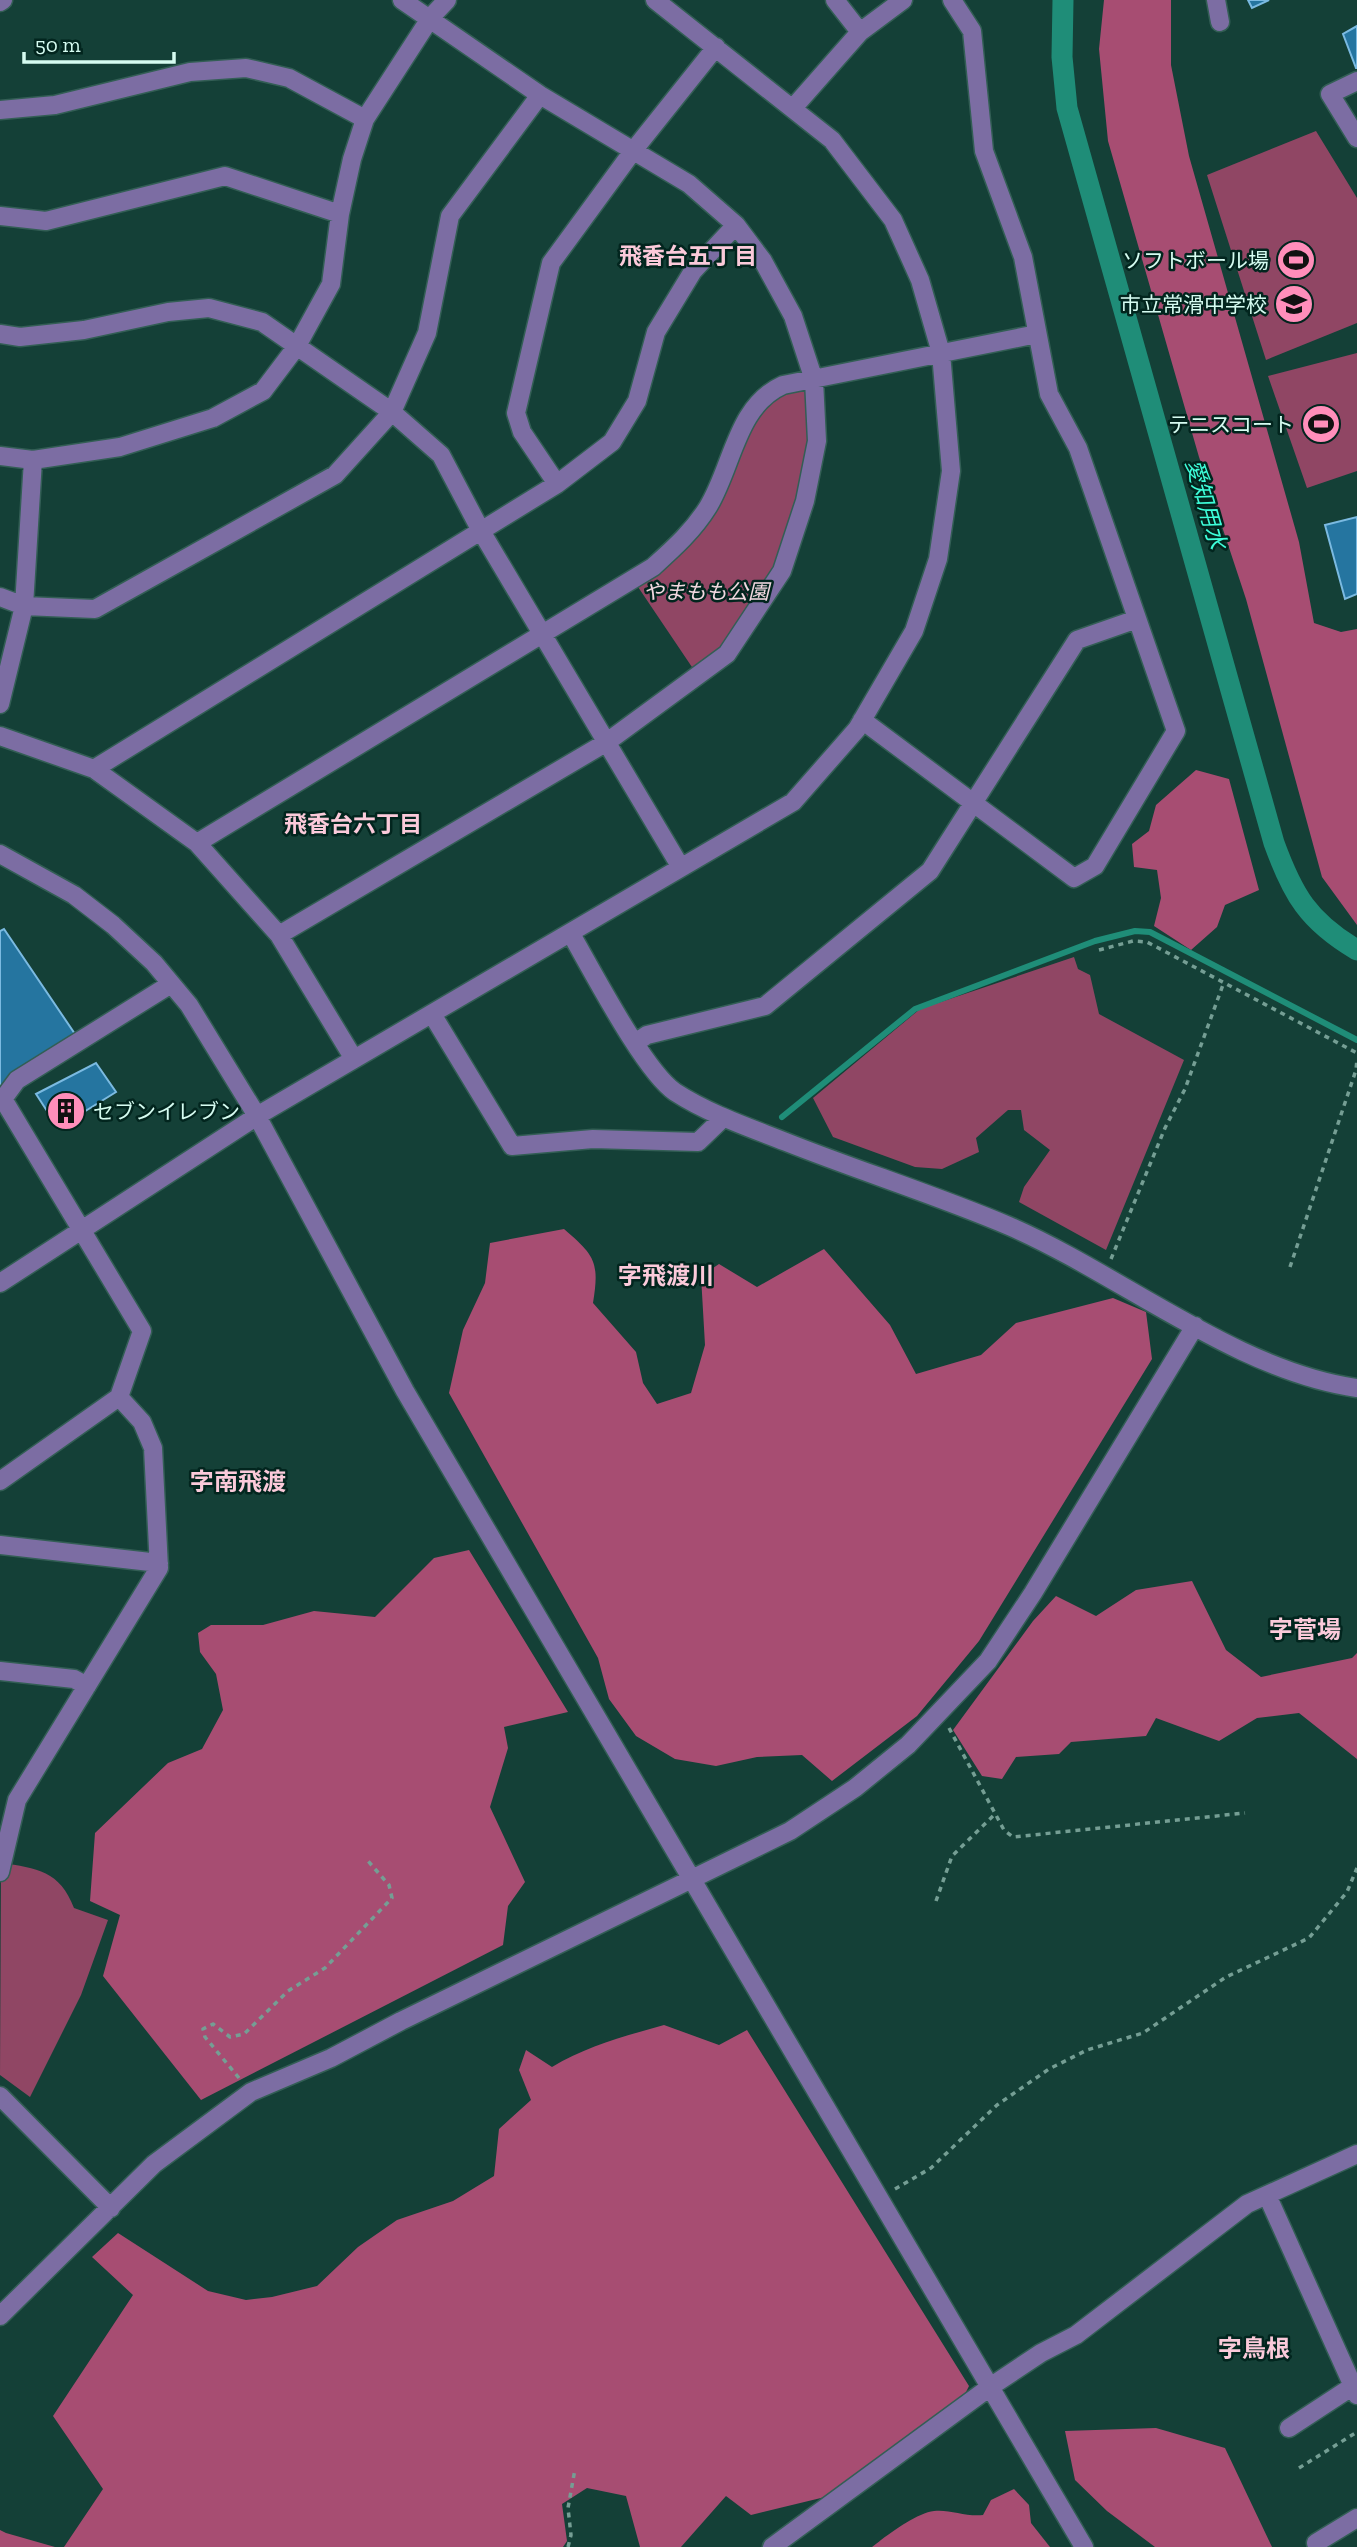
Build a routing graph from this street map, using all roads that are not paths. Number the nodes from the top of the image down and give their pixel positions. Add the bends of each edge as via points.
1 (402, 0) edge
2 (447, 0) edge
3 (654, 0) edge
4 (835, 0) edge
5 (903, 0) edge
6 (952, 0) edge
7 (1216, 0) edge
8 (431, 17) junction
9 (1220, 22) dead end
10 (860, 32) junction
11 (716, 47) junction
12 (1357, 81) edge
13 (540, 95) junction
14 (793, 108) junction
15 (0, 110) edge
16 (365, 119) junction
17 (1357, 138) edge
18 (633, 151) junction
19 (340, 214) junction
20 (0, 216) edge
21 (736, 225) junction
22 (0, 334) edge
23 (1037, 334) junction
24 (297, 345) junction
25 (941, 352) junction
26 (814, 380) junction
27 (392, 412) junction
28 (0, 456) edge
29 (33, 460) junction
30 (557, 484) junction
31 (481, 531) junction
32 (0, 597) edge
33 (24, 606) junction
34 (1137, 619) junction
35 (542, 636) junction
36 (0, 704) edge
37 (862, 720) junction
38 (0, 736) edge
39 (607, 742) junction
40 (94, 769) junction
41 (973, 803) junction
42 (197, 843) junction
43 (0, 855) edge
44 (680, 866) junction
45 (570, 934) junction
46 (279, 935) junction
47 (171, 984) junction
48 (432, 1014) junction
49 (635, 1043) junction
50 (354, 1059) junction
51 (2, 1100) edge
52 (257, 1116) junction
53 (723, 1118) junction
54 (82, 1227) junction
55 (0, 1283) edge
56 (1195, 1326) junction
57 (1357, 1388) edge
58 (119, 1397) junction
59 (0, 1481) edge
60 (0, 1545) edge
61 (159, 1563) junction
62 (0, 1671) edge
63 (87, 1686) junction
64 (9, 1797) edge
65 (0, 1872) edge
66 (689, 1879) junction
67 (0, 2096) edge
68 (1357, 2154) edge
69 (1267, 2195) junction
70 (111, 2208) junction
71 (0, 2316) edge
72 (990, 2387) junction
73 (1355, 2390) edge
74 (1289, 2428) dead end
75 (1357, 2518) edge
76 (1316, 2543) dead end
77 (772, 2547) edge
78 (1084, 2547) edge

1 - 8 street
2 - 8 street
3 - 11 street
4 - 10 street
5 - 10 street
6 - 23 street via 972,31 984,151 1023,257
7 - 9 street
8 - 13 street
8 - 16 street
10 - 14 street
11 - 14 street
11 - 18 street
12 - 17 street via 1330,94
13 - 18 street
13 - 27 street via 450,216 427,333
14 - 25 street via 832,140 892,220 920,280
15 - 16 street via 55,105 190,72 246,68 289,78
16 - 19 street
18 - 21 street via 690,184
18 - 30 street via 551,264 516,412 522,432
19 - 20 street via 225,176 46,221
19 - 24 street via 331,285
21 - 26 street via 763,261 793,316
21 - 30 street via 693,271 656,331 637,401 612,442
22 - 24 street via 20,337 72,331 209,308 262,321
23 - 25 street
23 - 34 street via 1049,394 1078,447
24 - 27 street
24 - 29 street via 262,391 213,418 120,447
25 - 26 street
25 - 37 street via 951,471 938,559 914,631
26 - 35 street via 783,385 754,405 709,505 679,544 634,581
26 - 39 street via 817,441 805,500 782,571 727,654
27 - 31 street via 440,455
27 - 33 street via 335,475 95,609
28 - 29 street
29 - 33 street
30 - 31 street
31 - 35 street
31 - 40 street
32 - 33 street
33 - 36 street
34 - 41 street via 1077,640
34 - 41 street via 1176,731 1095,866 1074,878
35 - 39 street
35 - 42 street
37 - 41 street
37 - 44 street via 793,802
38 - 40 street
39 - 44 street
39 - 46 street
40 - 42 street
41 - 49 street via 930,871 765,1006 647,1035
42 - 46 street
43 - 47 street via 74,895 113,925
44 - 45 street
45 - 48 street
45 - 49 street
46 - 50 street
47 - 51 street via 17,1080
47 - 52 street via 189,1005
48 - 50 street
48 - 53 street via 512,1146 593,1139 698,1142
49 - 53 street via 673,1090
50 - 52 street
51 - 54 street
52 - 54 street
52 - 66 street via 405,1391
53 - 56 street via 1009,1226
54 - 55 street
54 - 58 street via 142,1331
56 - 57 street via 1281,1367
56 - 66 street via 988,1661 908,1745 845,1795 790,1831
58 - 59 street
58 - 61 street via 142,1422 153,1448
60 - 61 street
61 - 63 street
62 - 63 street via 74,1679
63 - 64 street
64 - 65 street
66 - 70 street via 331,2058 251,2092 154,2164
66 - 72 street
67 - 70 street
68 - 69 street
69 - 72 street via 1247,2204 1076,2335
69 - 73 street
70 - 71 street
72 - 77 street
72 - 78 street
73 - 74 street
75 - 76 street

